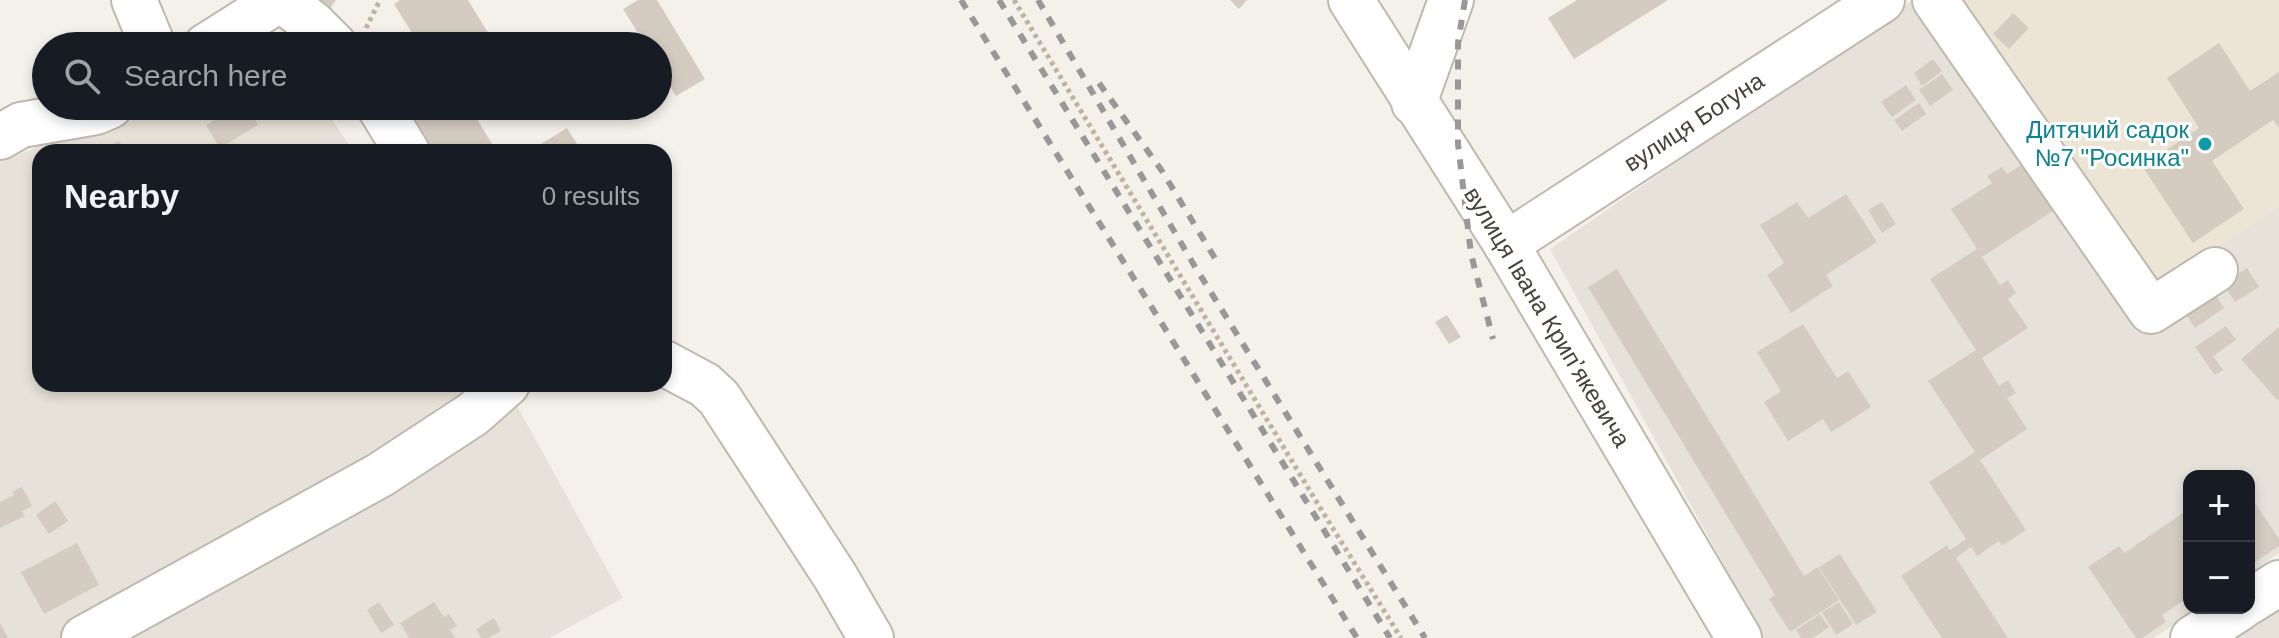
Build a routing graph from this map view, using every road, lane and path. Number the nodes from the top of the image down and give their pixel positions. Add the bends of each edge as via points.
1 (134, 0) edge
2 (280, 0) edge
3 (380, 0) edge
4 (1014, 0) edge
5 (1351, 0) edge
6 (1451, 0) edge
7 (1882, 0) edge
8 (1935, 0) edge
9 (147, 32) edge
10 (229, 32) edge
11 (331, 32) edge
12 (355, 32) edge
13 (1414, 103) junction
14 (50, 120) edge
15 (388, 120) edge
16 (0, 137) edge
17 (402, 144) edge
18 (1506, 244) junction
19 (2215, 270) dead end
20 (672, 367) edge
21 (498, 392) edge
22 (2279, 583) edge
23 (2255, 598) edge
24 (2231, 614) edge
25 (84, 638) edge
26 (871, 638) edge
27 (1401, 638) edge
28 (1739, 638) edge
29 (2193, 638) edge

1 - 9 street
2 - 10 street
2 - 11 street
3 - 12 path
4 - 27 path
5 - 13 street, вулиця Івана Крипʼякевича
6 - 13 street
7 - 18 street, вулиця Богуна
8 - 19 street via 2151,311
13 - 18 street, вулиця Івана Крипʼякевича
14 - 16 street via 21,125
15 - 17 street
18 - 28 street, вулиця Івана Крипʼякевича
20 - 26 street via 719,398
21 - 25 street via 380,475
22 - 23 street
24 - 29 street

